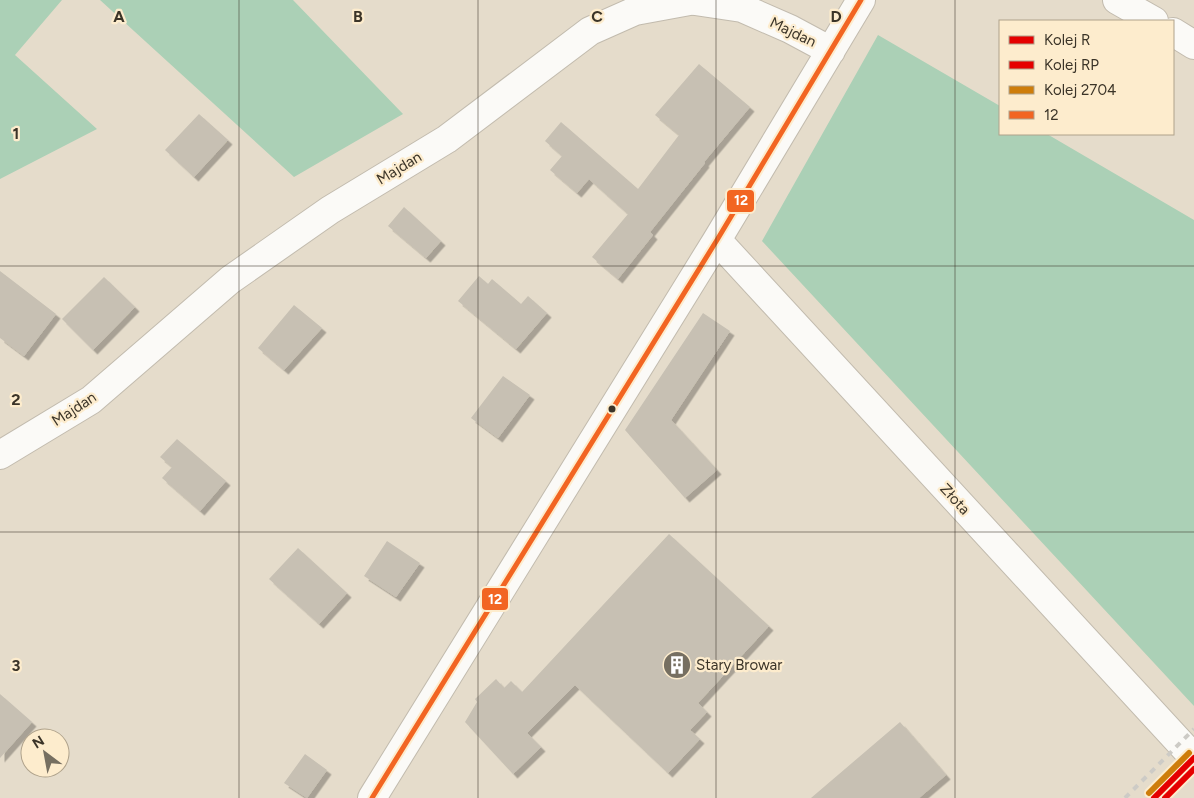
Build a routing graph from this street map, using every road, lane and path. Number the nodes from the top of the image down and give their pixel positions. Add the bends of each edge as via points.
1 (695, 0) edge
2 (861, 0) edge
3 (1117, 0) edge
4 (754, 6) edge
5 (1152, 20) edge
6 (1174, 33) edge
7 (1194, 45) edge
8 (831, 51) junction
9 (717, 240) junction
10 (0, 455) edge
11 (1194, 758) edge
12 (372, 798) edge

1 - 4 street, Majdan via 742,8
1 - 10 street, Majdan via 635,11 590,31 447,139 330,210 230,280 91,400
2 - 8 street
3 - 5 street
4 - 8 street, Majdan
6 - 7 street
8 - 9 street
9 - 11 street, Złota
9 - 12 street

